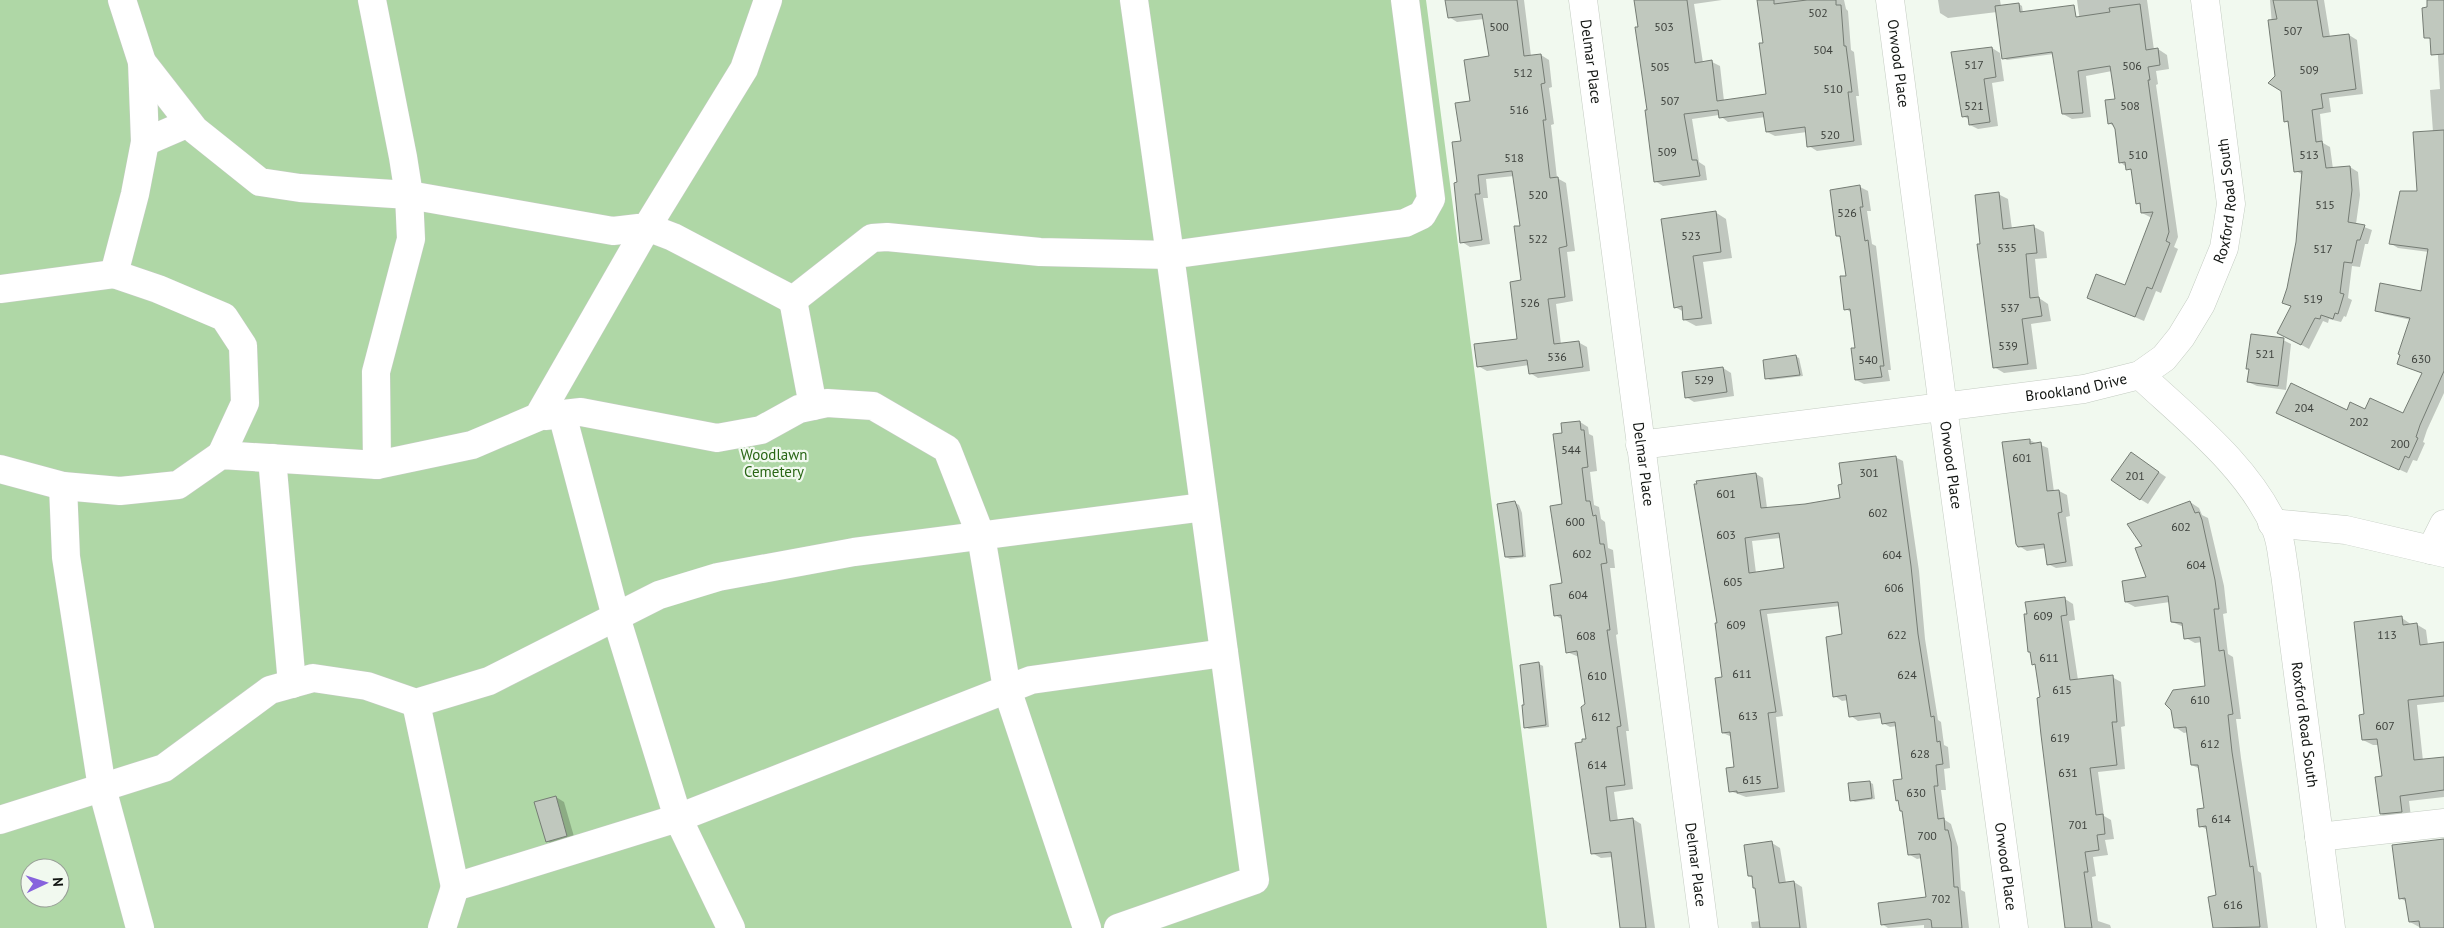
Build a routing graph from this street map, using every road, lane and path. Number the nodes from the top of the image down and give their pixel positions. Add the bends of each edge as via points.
1 (122, 0) edge
2 (372, 0) edge
3 (768, 0) edge
4 (1134, 0) edge
5 (1405, 0) edge
6 (1583, 0) edge
7 (1890, 0) edge
8 (2205, 0) edge
9 (142, 62) junction
10 (189, 123) junction
11 (145, 142) junction
12 (409, 195) junction
13 (647, 228) junction
14 (1170, 255) junction
15 (114, 274) junction
16 (0, 289) edge
17 (793, 300) junction
18 (2140, 375) junction
19 (813, 406) junction
20 (1943, 407) junction
21 (550, 415) junction
22 (1640, 445) junction
23 (221, 455) junction
24 (272, 458) junction
25 (377, 465) junction
26 (0, 470) edge
27 (64, 486) junction
28 (1204, 507) junction
29 (2272, 523) junction
30 (2444, 524) edge
31 (981, 536) junction
32 (2438, 552) edge
33 (616, 617) junction
34 (1224, 654) junction
35 (292, 684) junction
36 (1008, 689) junction
37 (416, 703) junction
38 (102, 788) junction
39 (678, 818) junction
40 (0, 820) edge
41 (2444, 823) edge
42 (2319, 837) junction
43 (455, 887) junction
44 (140, 928) edge
45 (442, 928) edge
46 (731, 928) edge
47 (1087, 928) edge
48 (1118, 928) edge
49 (1704, 928) edge
50 (2014, 928) edge
51 (2331, 928) edge

1 - 9 street
2 - 12 street
3 - 13 street via 744,70
4 - 14 street
5 - 14 street via 1431,199 1422,215 1405,223
6 - 22 street, Delmar Place
7 - 20 street, Orwood Place
8 - 18 street, Roxford Road South via 2231,204 2224,248 2201,304 2181,337 2164,358
9 - 10 street
9 - 11 street
10 - 11 street
10 - 12 street via 260,182 300,188
11 - 15 street
12 - 13 street via 613,231
12 - 25 street via 411,239 376,372
13 - 17 street via 673,236
13 - 21 street
14 - 17 street via 1040,252 872,238
14 - 28 street
15 - 16 street
15 - 23 street via 224,317 243,346 245,404
17 - 19 street
18 - 20 street, Brookland Drive via 2084,389
18 - 29 street, Brookland Drive via 2243,476 2262,501
19 - 21 street via 799,409 761,430 717,438 581,412
19 - 31 street via 828,403 873,406 947,449
20 - 22 street, Brookland Drive
20 - 50 street, Orwood Place
21 - 25 street via 472,445
21 - 33 street
22 - 49 street, Delmar Place
23 - 24 street
23 - 27 street via 178,485 120,492
24 - 25 street
24 - 35 street
26 - 27 street
27 - 38 street via 66,557
28 - 31 street
28 - 34 street
29 - 32 street via 2346,530
29 - 42 street, Roxford Road South via 2277,531 2285,574
30 - 32 street
31 - 33 street via 854,552 718,577 659,595
31 - 36 street
33 - 37 street via 488,681
33 - 39 street
34 - 36 street via 1031,680
34 - 48 street via 1255,880
35 - 37 street via 313,678 358,685
35 - 38 street via 270,690 164,768
36 - 39 street
36 - 47 street
37 - 43 street
38 - 40 street
38 - 44 street
39 - 43 street
39 - 46 street
41 - 42 street
42 - 51 street, Roxford Road South
43 - 45 street

